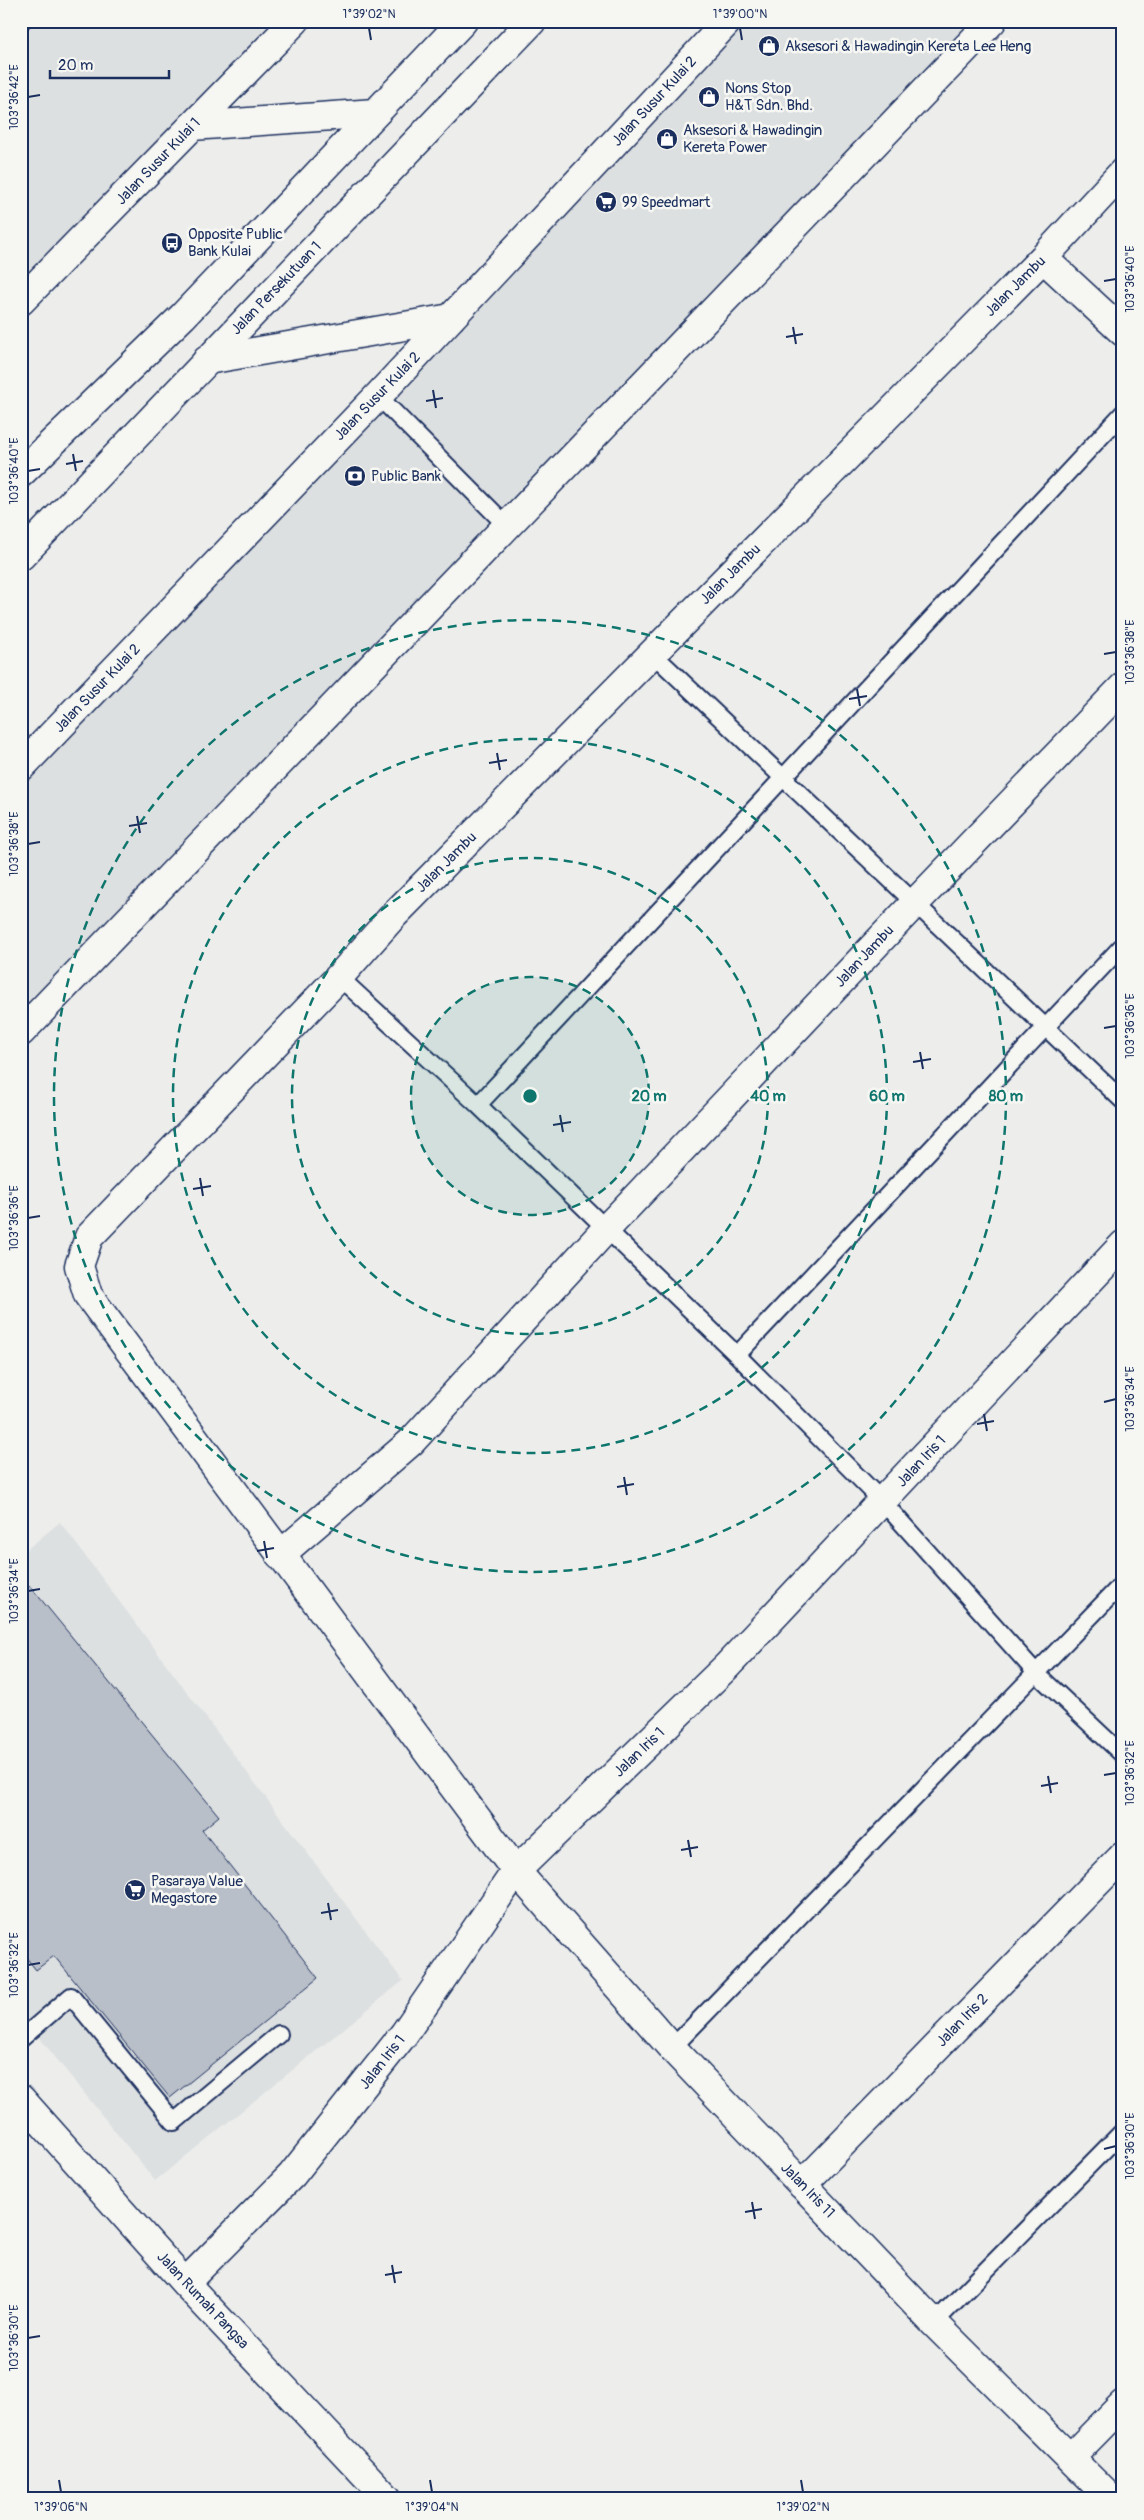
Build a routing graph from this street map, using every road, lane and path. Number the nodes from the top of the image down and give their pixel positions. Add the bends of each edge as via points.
1 (295, 21) edge
2 (463, 21) edge
3 (532, 21) edge
4 (728, 21) edge
5 (992, 21) edge
6 (376, 113) junction
7 (192, 126) junction
8 (1123, 172) edge
9 (1042, 258) junction
10 (21, 301) edge
11 (451, 318) junction
12 (1123, 332) edge
13 (207, 360) junction
14 (378, 396) junction
15 (1123, 413) edge
16 (21, 474) edge
17 (508, 527) junction
18 (21, 556) edge
19 (652, 653) junction
20 (1123, 687) edge
21 (21, 766) edge
22 (782, 777) junction
23 (914, 904) junction
24 (1123, 945) edge
25 (340, 977) junction
26 (1045, 1028) junction
27 (21, 1032) edge
28 (1123, 1101) edge
29 (478, 1105) junction
30 (607, 1228) junction
31 (1123, 1245) edge
32 (737, 1355) junction
33 (883, 1502) junction
34 (280, 1555) junction
35 (1123, 1583) edge
36 (1037, 1674) junction
37 (1123, 1755) edge
38 (1123, 1856) edge
39 (516, 1871) junction
40 (279, 2034) dead end
41 (21, 2039) edge
42 (672, 2048) junction
43 (21, 2099) edge
44 (1123, 2131) edge
45 (802, 2185) junction
46 (185, 2283) junction
47 (934, 2323) junction
48 (1123, 2404) edge
49 (1071, 2457) junction
50 (388, 2499) edge
51 (1111, 2499) edge

1 - 7 main road, Jalan Susur Kulai 1
2 - 6 main road
3 - 13 main road, Jalan Persekutuan 1
4 - 11 main road, Jalan Susur Kulai 2
5 - 17 main road
6 - 7 main road
6 - 16 main road via 183,316
7 - 10 main road, Jalan Susur Kulai 1
8 - 9 main road, Jalan Jambu
9 - 12 main road
9 - 19 main road, Jalan Jambu
11 - 13 main road
11 - 14 main road, Jalan Susur Kulai 2
13 - 18 main road, Jalan Persekutuan 1
14 - 17 lane
14 - 21 main road, Jalan Susur Kulai 2
15 - 22 lane
17 - 27 main road
19 - 22 lane
19 - 25 main road, Jalan Jambu via 395,914
20 - 23 main road, Jalan Jambu
22 - 23 lane
22 - 29 lane
23 - 26 lane
23 - 30 main road, Jalan Jambu
24 - 26 lane
25 - 29 lane
25 - 34 main road, Jalan Jambu via 89,1237 79,1266 88,1295
26 - 28 lane
26 - 32 lane
29 - 30 lane
30 - 32 lane
30 - 34 main road, Jalan Jambu via 411,1442
31 - 33 main road, Jalan Iris 1
32 - 33 lane
33 - 36 lane
33 - 39 main road, Jalan Iris 1 via 728,1666
34 - 39 main road, Jalan Iris 11
35 - 36 lane
36 - 37 lane
36 - 42 lane
38 - 45 main road, Jalan Iris 2
39 - 42 main road, Jalan Iris 11
39 - 46 main road, Jalan Iris 1 via 404,2034 292,2175
40 - 41 lane via 174,2122 71,1996
42 - 45 main road, Jalan Iris 11
43 - 46 main road, Jalan Rumah Pangsa
44 - 47 lane
45 - 47 main road, Jalan Iris 11
46 - 50 main road, Jalan Rumah Pangsa
47 - 49 main road, Jalan Iris 11
48 - 49 main road
49 - 51 main road, Jalan Iris 11

